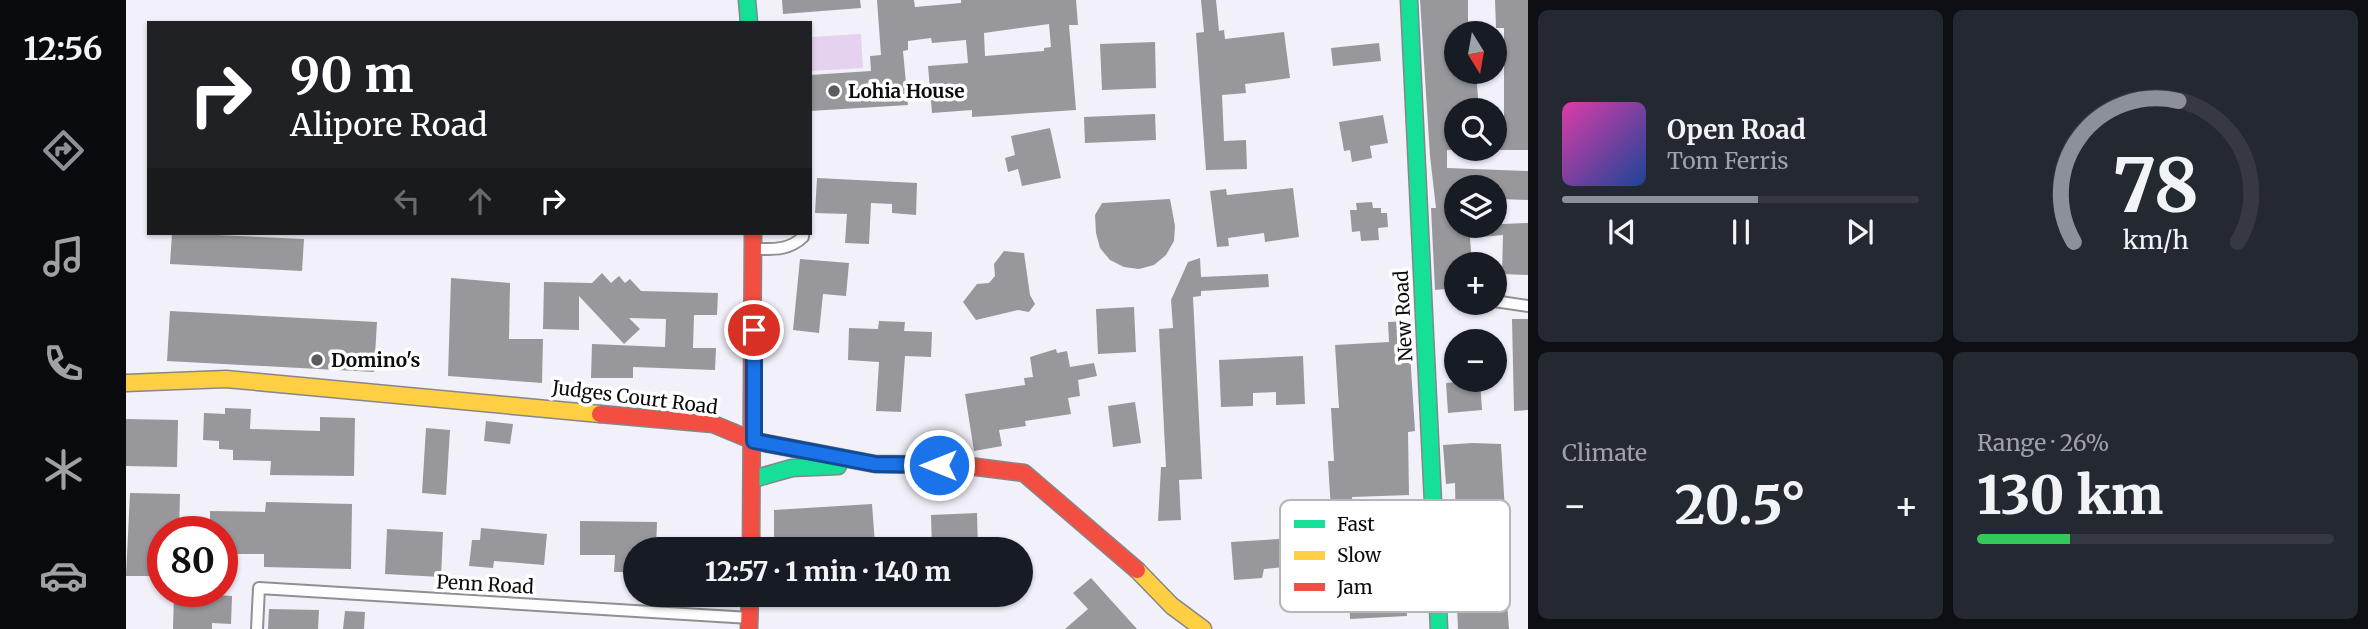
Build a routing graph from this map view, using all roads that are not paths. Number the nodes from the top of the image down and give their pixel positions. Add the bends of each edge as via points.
1 (747, 0) edge
2 (1409, 0) edge
3 (749, 21) edge
4 (803, 235) edge
5 (753, 241) edge
6 (1507, 303) edge
7 (1528, 306) edge
8 (126, 383) edge
9 (754, 441) junction
10 (875, 464) junction
11 (753, 479) junction
12 (1433, 500) edge
13 (751, 537) edge
14 (750, 623) edge
15 (257, 629) edge
16 (1203, 629) edge

1 - 3 main road
2 - 12 main road, New Road
4 - 5 street via 794,246 783,249
5 - 9 main road
6 - 7 street
8 - 9 main road, Judges Court Road via 226,379 407,394 713,424
9 - 10 main road, Judges Court Road
9 - 11 main road
10 - 11 main road via 792,468
10 - 16 main road, Judges Court Road via 961,465 1024,473 1120,552 1172,606
11 - 13 main road
14 - 15 street, Penn Road via 259,588

